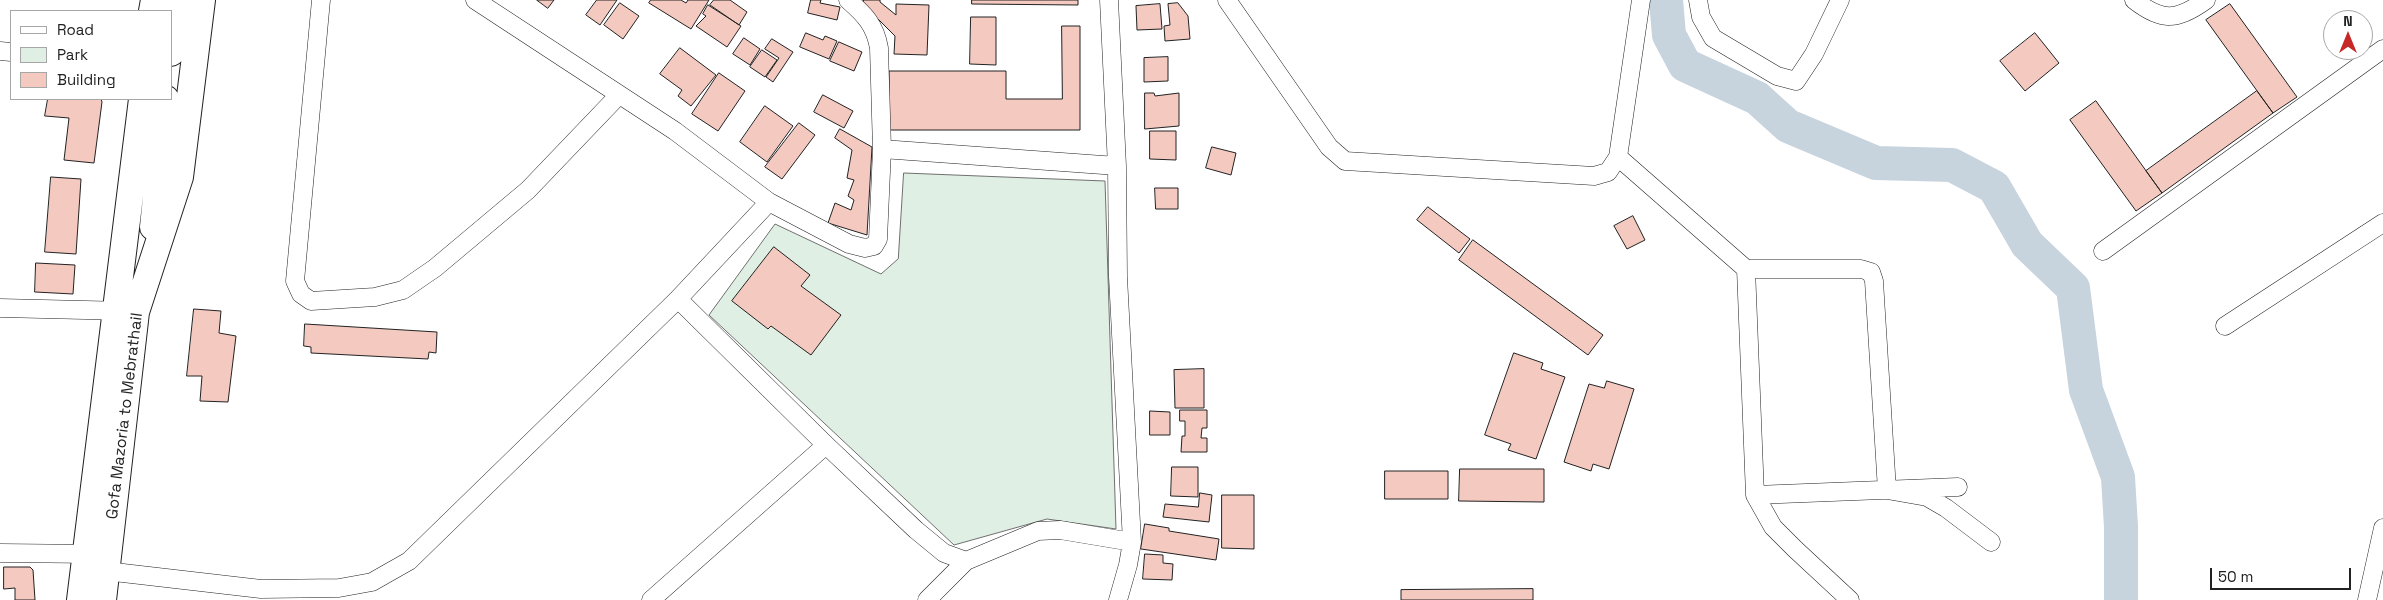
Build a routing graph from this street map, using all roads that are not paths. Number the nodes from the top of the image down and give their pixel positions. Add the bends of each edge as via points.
1 (178, 0) edge
2 (202, 0) edge
3 (321, 0) edge
4 (475, 0) edge
5 (848, 0) edge
6 (1109, 0) edge
7 (1227, 0) edge
8 (1641, 0) edge
9 (1698, 0) edge
10 (1840, 0) edge
11 (2134, 0) edge
12 (2206, 0) edge
13 (172, 45) edge
14 (2383, 49) edge
15 (618, 96) junction
16 (142, 100) edge
17 (166, 100) edge
18 (882, 149) junction
19 (1618, 157) junction
20 (158, 160) junction
21 (1117, 166) junction
22 (769, 202) junction
23 (2383, 223) edge
24 (2103, 251) dead end
25 (121, 265) junction
26 (150, 269) junction
27 (1746, 269) junction
28 (678, 299) junction
29 (0, 308) edge
30 (126, 311) junction
31 (2225, 326) dead end
32 (826, 445) junction
33 (1958, 487) dead end
34 (1887, 490) junction
35 (1756, 494) junction
36 (2383, 528) edge
37 (1132, 542) junction
38 (1991, 542) dead end
39 (0, 553) edge
40 (966, 561) junction
41 (96, 562) junction
42 (261, 594) edge
43 (80, 600) edge
44 (104, 600) edge
45 (651, 600) edge
46 (927, 600) edge
47 (1118, 600) edge
48 (1850, 600) edge
49 (2367, 600) edge

1 - 13 main road
2 - 26 main road, Gofa Mazoria to Mebrathail via 180,178
3 - 15 street via 295,282 301,294 310,301 375,297 403,290 435,268 528,190
4 - 15 street
5 - 18 street via 862,12 876,32
6 - 21 street
7 - 19 street via 1329,147 1345,161 1594,176 1608,172
8 - 19 street
9 - 10 street via 1701,17 1713,38 1777,76 1796,81 1814,54
11 - 12 street via 2148,11 2167,18 2189,13
14 - 24 street
15 - 22 street via 675,131
16 - 25 main road, Gofa Mazoria to Mebrathail
17 - 20 main road
18 - 21 street
18 - 22 street via 878,238 874,246 866,248 849,244
19 - 27 street
20 - 25 main road
20 - 26 main road
21 - 37 street via 1118,276
22 - 28 street
23 - 31 street
25 - 30 main road, Gofa Mazoria to Mebrathail
26 - 30 main road, Gofa Mazoria to Mebrathail
27 - 34 street via 1861,269 1871,272
27 - 35 street
28 - 32 street
28 - 42 street via 409,561 372,582
29 - 30 street
30 - 41 main road, Gofa Mazoria to Mebrathail
32 - 40 street via 916,530 944,553
32 - 45 street
33 - 34 street
34 - 35 street
34 - 38 street via 1927,497
35 - 48 street via 1774,527
36 - 49 street
37 - 40 street via 1060,530 1038,531
37 - 47 street
39 - 41 street
40 - 46 street
41 - 42 street
41 - 43 main road, Gofa Mazoria to Mebrathail
41 - 44 main road, Gofa Mazoria to Mebrathail

